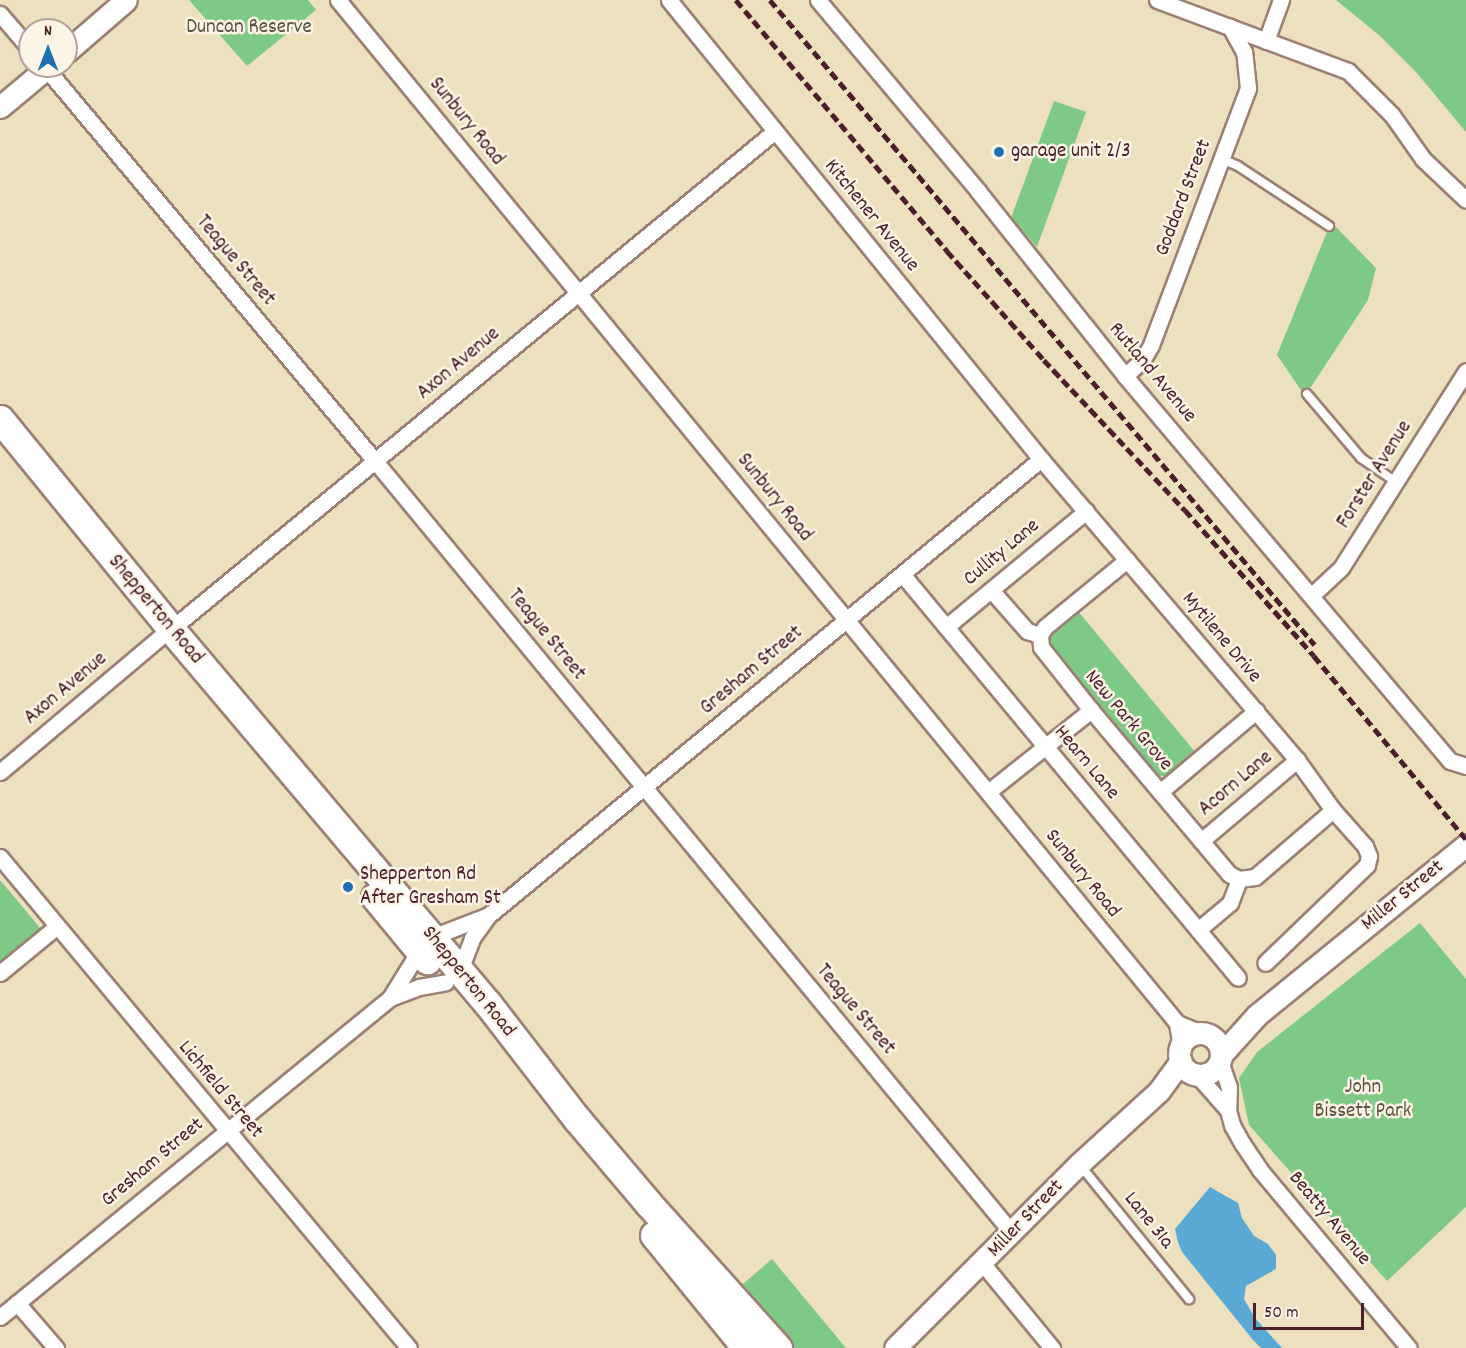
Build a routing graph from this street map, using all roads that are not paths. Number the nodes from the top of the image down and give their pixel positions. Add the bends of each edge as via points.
1 (126, 0) edge
2 (338, 0) edge
3 (669, 0) edge
4 (818, 0) edge
5 (1157, 0) edge
6 (1281, 0) edge
7 (0, 14) edge
8 (1230, 27) junction
9 (18, 35) edge
10 (1266, 41) junction
11 (78, 42) edge
12 (33, 78) edge
13 (55, 78) edge
14 (0, 107) edge
15 (775, 131) junction
16 (1221, 159) junction
17 (1466, 200) edge
18 (1329, 226) dead end
19 (578, 292) junction
20 (1466, 371) edge
21 (1125, 376) junction
22 (1307, 394) dead end
23 (0, 419) edge
24 (0, 446) edge
25 (1041, 459) junction
26 (375, 461) junction
27 (1396, 482) junction
28 (1086, 511) junction
29 (1127, 560) junction
30 (902, 574) junction
31 (991, 590) junction
32 (1312, 595) junction
33 (847, 619) junction
34 (946, 627) junction
35 (165, 634) junction
36 (1041, 635) junction
37 (1090, 710) junction
38 (1256, 711) junction
39 (1045, 747) junction
40 (1297, 760) junction
41 (1463, 766) edge
42 (0, 772) edge
43 (644, 787) junction
44 (988, 792) junction
45 (1160, 792) junction
46 (1333, 810) junction
47 (1201, 841) junction
48 (1365, 846) joint
49 (1462, 848) edge
50 (0, 857) edge
51 (1239, 879) junction
52 (489, 915) junction
53 (56, 927) junction
54 (1198, 930) junction
55 (426, 944) junction
56 (1265, 963) dead end
57 (0, 973) edge
58 (453, 976) junction
59 (1238, 978) dead end
60 (390, 998) junction
61 (1177, 1023) junction
62 (1215, 1047) junction
63 (1188, 1064) junction
64 (1228, 1110) junction
65 (226, 1130) junction
66 (1080, 1164) junction
67 (1012, 1233) junction
68 (982, 1264) junction
69 (1189, 1299) dead end
70 (17, 1303) junction
71 (0, 1317) edge
72 (898, 1347) edge
73 (56, 1348) edge
74 (409, 1348) edge
75 (746, 1348) edge
76 (777, 1348) edge
77 (1052, 1348) edge
78 (1409, 1348) edge

1 - 11 main road
2 - 19 street, Sunbury Road
3 - 15 street, Kitchener Avenue
4 - 21 street, Rutland Avenue via 978,191
5 - 8 street
6 - 10 street
7 - 9 street
8 - 10 street
8 - 16 street, Goddard Street via 1244,52 1248,88
10 - 17 street via 1348,71 1392,114 1423,159
12 - 14 main road
13 - 26 street, Teague Street
15 - 19 street, Axon Avenue
15 - 25 street, Kitchener Avenue
16 - 18 lane via 1238,166
16 - 21 street, Goddard Street via 1151,345
19 - 26 street, Axon Avenue
19 - 33 street, Sunbury Road
20 - 27 street, Forster Avenue
21 - 32 street, Rutland Avenue
22 - 27 lane via 1361,458
23 - 35 highway, Shepperton Road
24 - 35 highway, Shepperton Road
25 - 28 street, Mytilene Drive
25 - 30 street, Gresham Street
26 - 35 street, Axon Avenue
26 - 43 street, Teague Street
27 - 32 street, Forster Avenue via 1341,568
28 - 29 street, Mytilene Drive
28 - 31 street, Cullity Lane
29 - 36 street via 1045,627
29 - 38 street, Mytilene Drive
30 - 33 street, Gresham Street
30 - 34 street, Hearn Lane
31 - 34 street, Cullity Lane
31 - 36 street via 1026,631
32 - 41 street, Rutland Avenue via 1450,761
33 - 43 street, Gresham Street
33 - 44 street, Sunbury Road
34 - 39 street, Hearn Lane
35 - 42 street, Axon Avenue
35 - 55 highway, Shepperton Road
36 - 37 street, New Park Grove via 1041,647
37 - 39 street
37 - 45 street, New Park Grove
38 - 40 street, Mytilene Drive
38 - 45 street
39 - 44 street
39 - 54 street, Hearn Lane
40 - 46 street, Mytilene Drive
40 - 47 street, Acorn Lane
43 - 52 street, Gresham Street
43 - 67 street, Teague Street
44 - 61 street, Sunbury Road
45 - 47 street, New Park Grove
46 - 48 street, Mytilene Drive
46 - 51 street via 1255,877
47 - 51 street, New Park Grove via 1229,874
48 - 56 street, Miller Street via 1367,865
49 - 62 main road, Miller Street
50 - 53 street, Lichfield Street
51 - 54 street via 1230,903
52 - 55 street, Gresham Street
52 - 58 street, Gresham Street
53 - 57 street
53 - 65 street, Lichfield Street
54 - 59 street, Hearn Lane
55 - 58 highway, Shepperton Road
55 - 60 street, Gresham Street
58 - 60 street, Gresham Street
58 - 75 highway, Shepperton Road
58 - 76 highway, Shepperton Road
60 - 65 street, Gresham Street
61 - 62 street, Sunbury Road
61 - 63 street
62 - 63 main road via 1212,1072
62 - 63 main road via 1189,1037
62 - 64 street, Beatty Avenue via 1229,1087
63 - 64 street, Beatty Avenue
63 - 66 main road, Miller Street
64 - 78 street, Beatty Avenue via 1232,1125 1260,1170
65 - 70 street, Gresham Street
65 - 74 street, Lichfield Street
66 - 67 main road, Miller Street
66 - 69 lane, Lane 31a
67 - 68 main road, Miller Street
68 - 72 main road, Miller Street
68 - 77 street
70 - 71 street, Gresham Street
70 - 73 street

